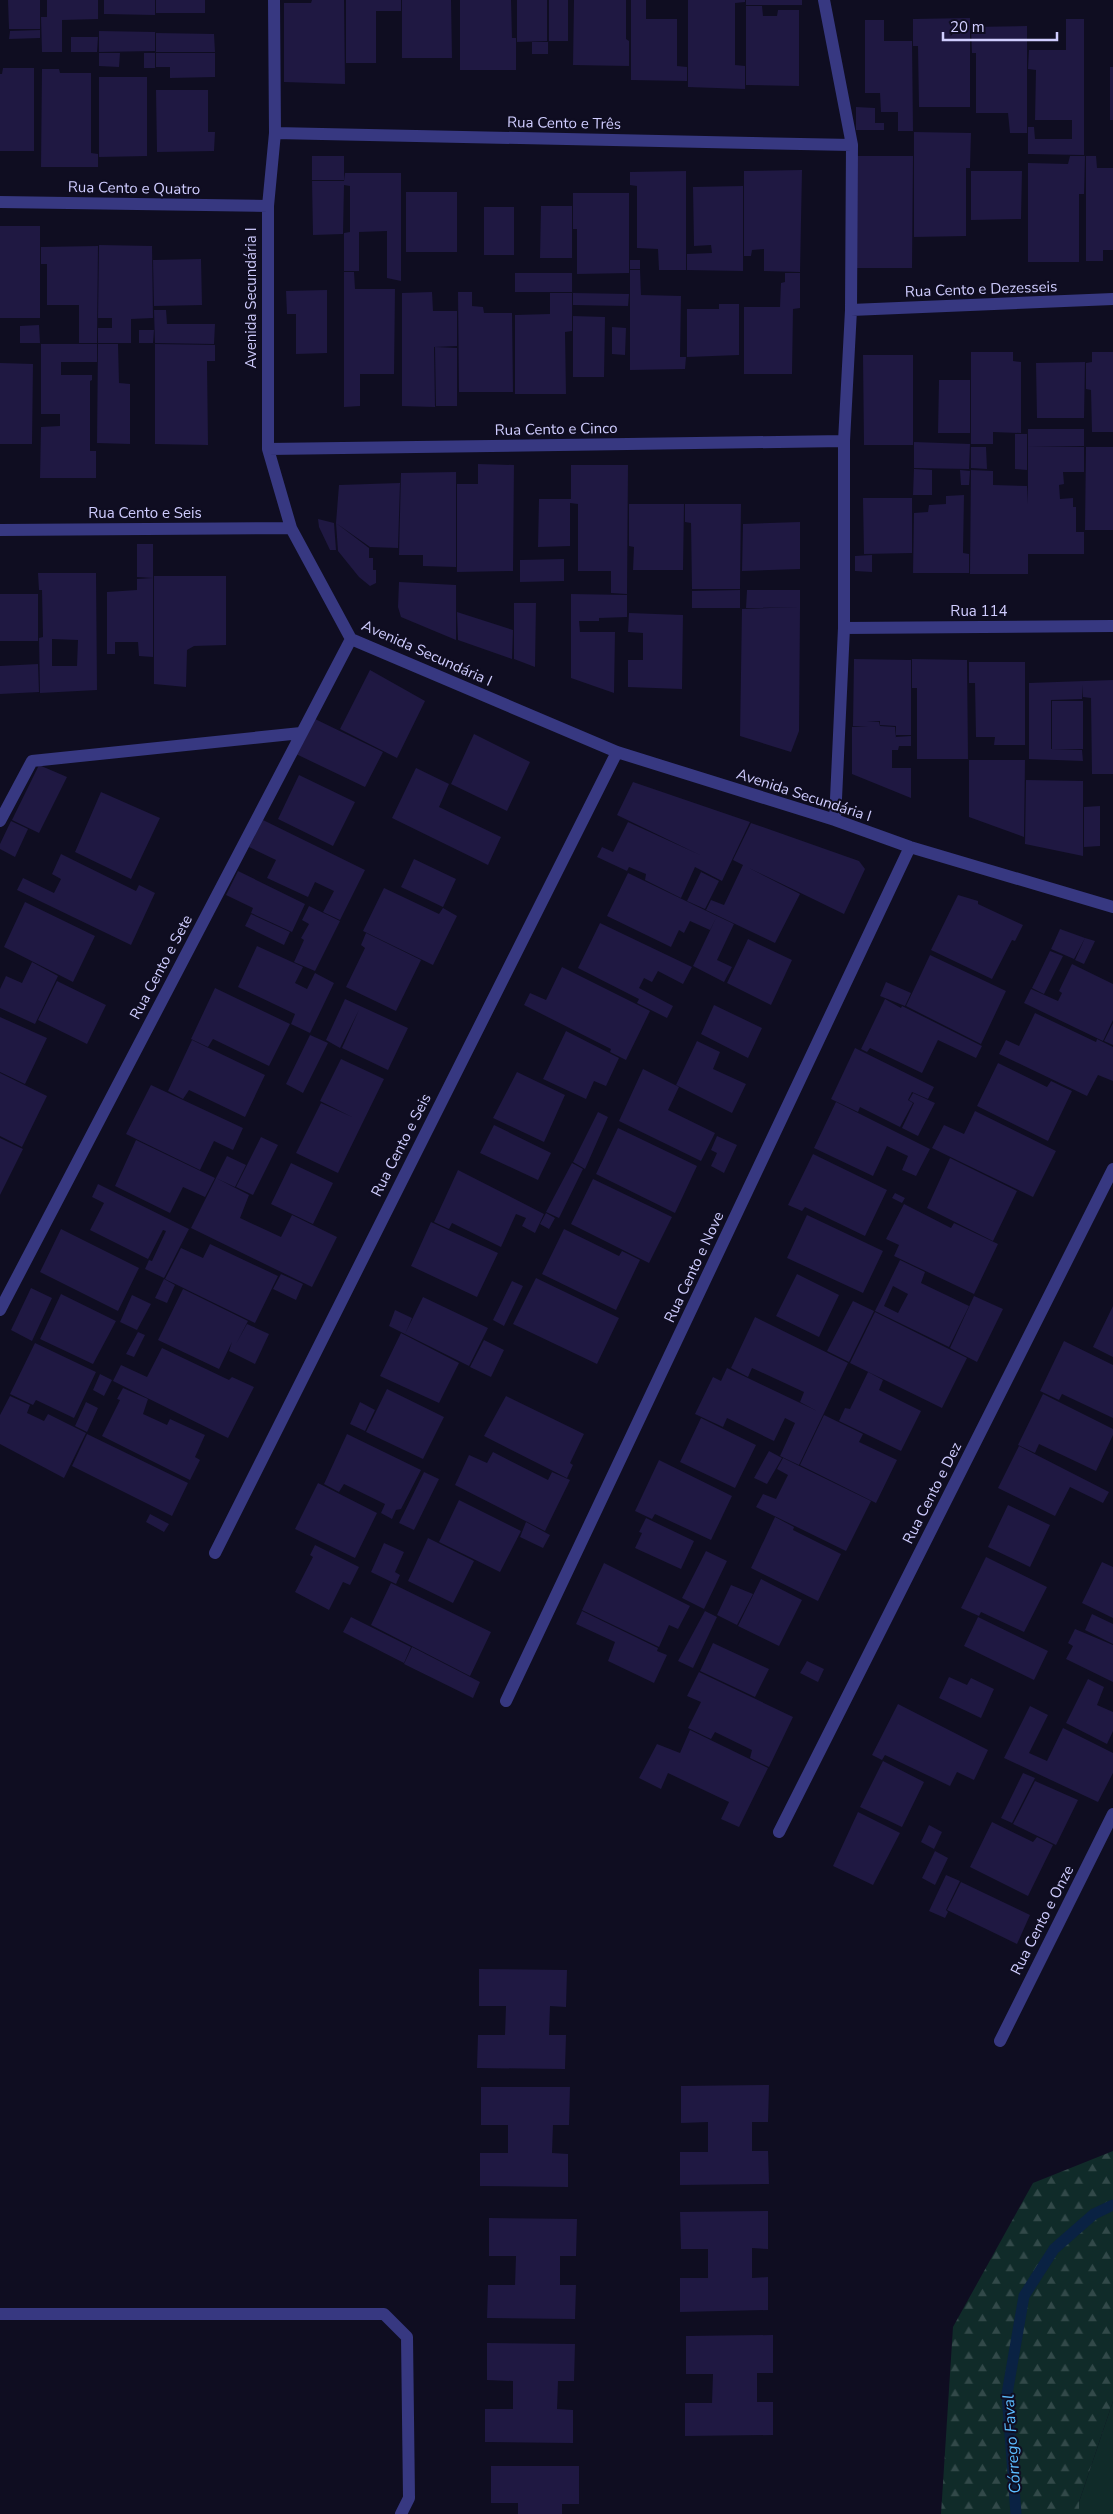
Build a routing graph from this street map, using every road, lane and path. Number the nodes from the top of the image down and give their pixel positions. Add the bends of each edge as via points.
1 (274, 0) edge
2 (824, 0) edge
3 (275, 133) junction
4 (852, 145) junction
5 (0, 202) edge
6 (268, 206) junction
7 (1113, 299) edge
8 (851, 310) junction
9 (844, 441) junction
10 (268, 449) junction
11 (290, 528) junction
12 (0, 530) edge
13 (1113, 626) edge
14 (844, 628) junction
15 (351, 639) junction
16 (300, 733) junction
17 (617, 752) junction
18 (834, 820) junction
19 (0, 821) edge
20 (910, 847) junction
21 (1113, 907) edge
22 (1113, 1169) edge
23 (0, 1310) edge
24 (215, 1553) dead end
25 (506, 1701) dead end
26 (1113, 1814) edge
27 (779, 1832) dead end
28 (1000, 2041) dead end
29 (0, 2314) edge
30 (402, 2514) edge

1 - 3 street, Avenida Secundária I
2 - 4 street
3 - 4 street, Rua Cento e Três
3 - 6 street, Avenida Secundária I
4 - 8 street
5 - 6 street, Rua Cento e Quatro
6 - 10 street, Avenida Secundária I
7 - 8 street, Rua Cento e Dezesseis
8 - 9 street
9 - 10 street, Rua Cento e Cinco
9 - 14 street
10 - 11 street, Avenida Secundária I
11 - 12 street, Rua Cento e Seis
11 - 15 street, Avenida Secundária I
13 - 14 street, Rua 114
14 - 18 street
15 - 16 street, Rua Cento e Sete
15 - 17 street, Avenida Secundária I
16 - 19 street via 32,761
16 - 23 street, Rua Cento e Sete
17 - 18 street, Avenida Secundária I
17 - 24 street, Rua Cento e Seis
18 - 20 street, Avenida Secundária I
20 - 21 street, Avenida Secundária I
20 - 25 street, Rua Cento e Nove
22 - 27 street, Rua Cento e Dez
26 - 28 street, Rua Cento e Onze
29 - 30 street via 384,2314 407,2337 408,2498

